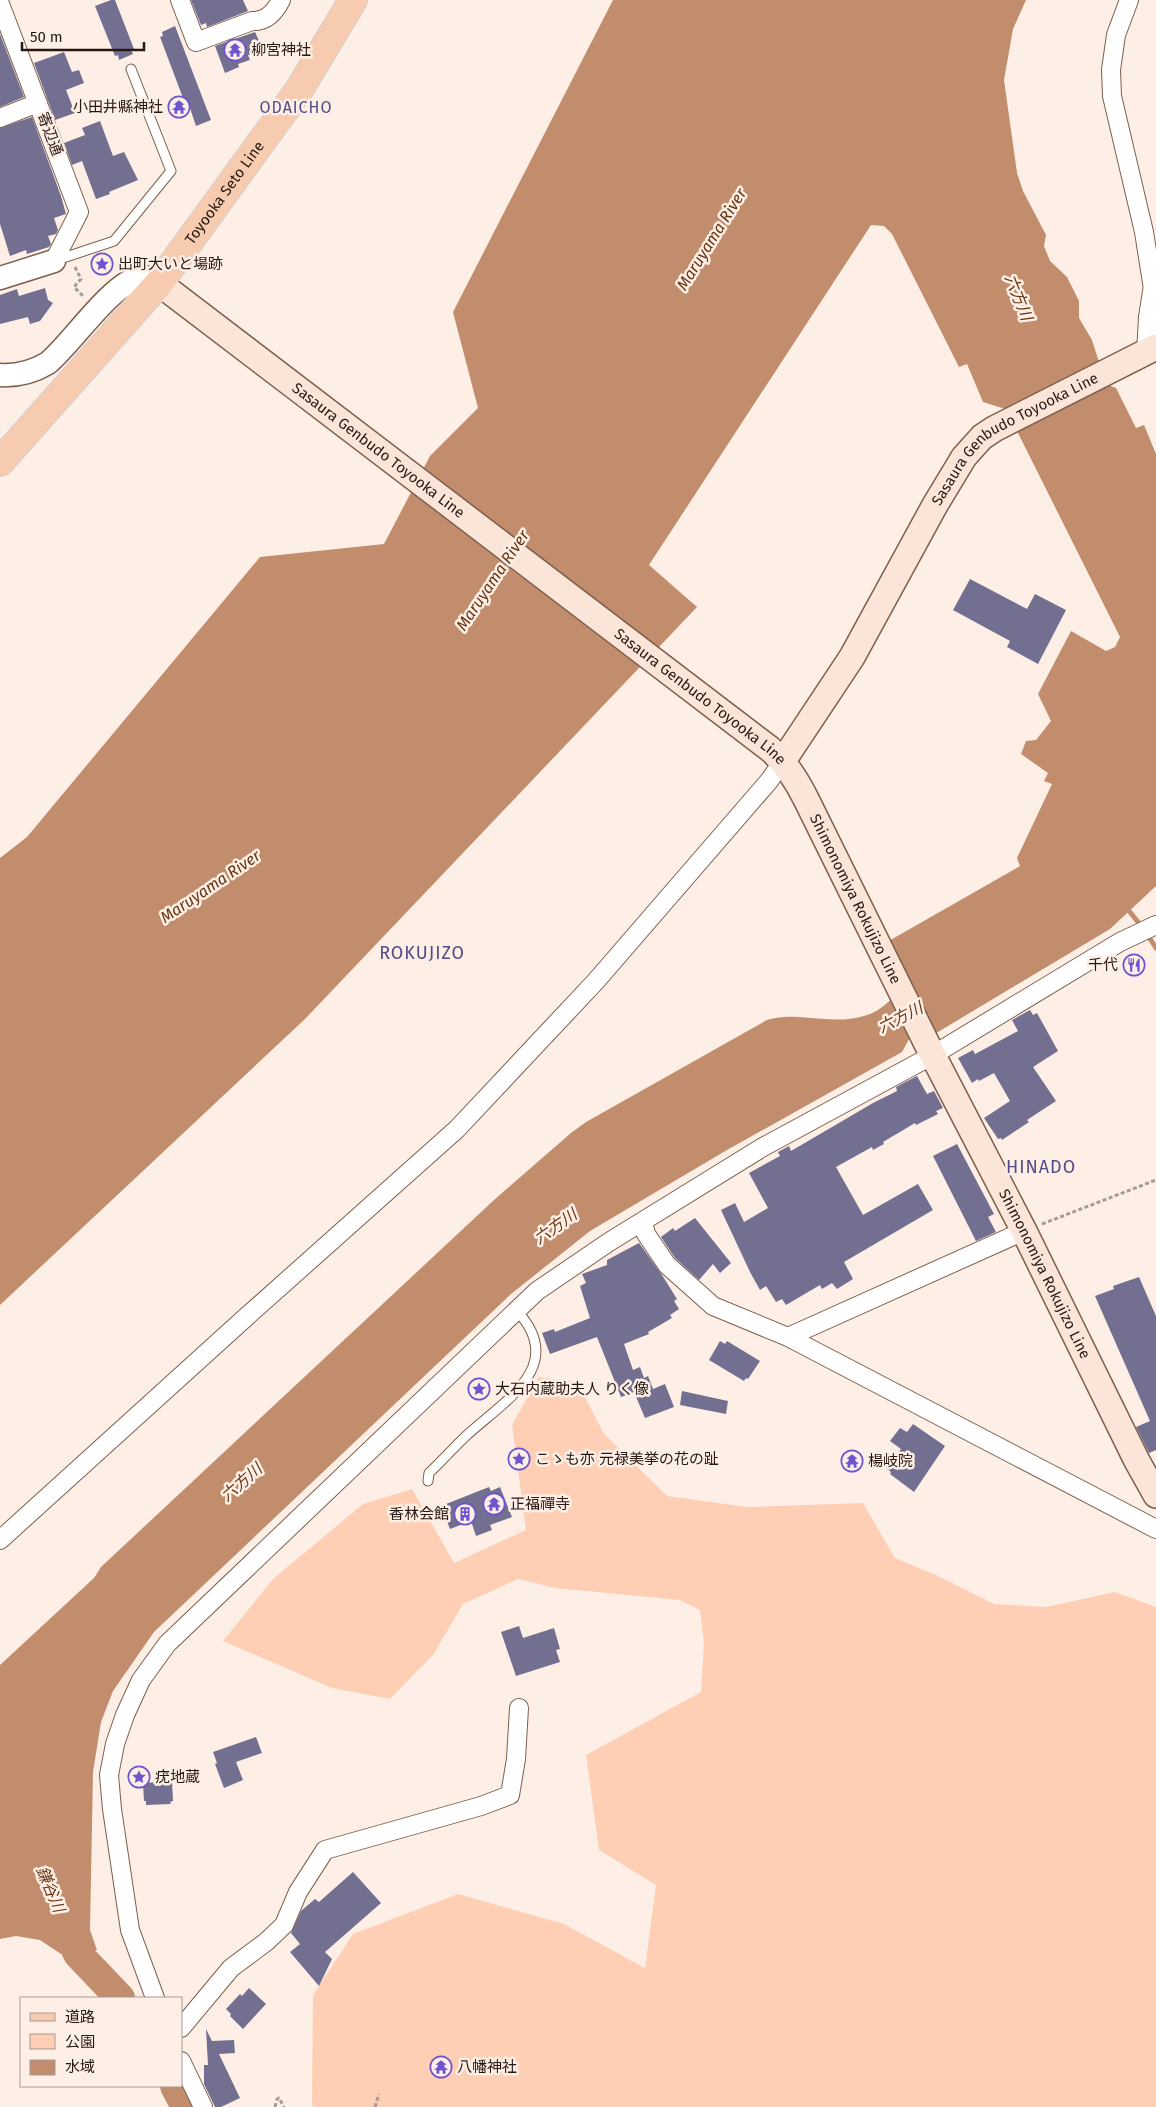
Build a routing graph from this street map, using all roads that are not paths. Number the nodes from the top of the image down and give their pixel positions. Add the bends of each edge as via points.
1 (180, 0) edge
2 (281, 0) edge
3 (353, 0) edge
4 (1129, 0) edge
5 (0, 4) edge
6 (130, 69) dead end
7 (38, 103) junction
8 (0, 118) edge
9 (54, 261) junction
10 (1156, 266) edge
11 (0, 278) edge
12 (166, 289) junction
13 (1153, 290) junction
14 (1151, 350) edge
15 (0, 375) edge
16 (0, 462) edge
17 (777, 755) junction
18 (1156, 925) edge
19 (930, 1049) junction
20 (643, 1222) junction
21 (1024, 1231) junction
22 (517, 1311) junction
23 (788, 1337) junction
24 (428, 1481) dead end
25 (1156, 1495) edge
26 (1156, 1529) edge
27 (0, 1540) edge
28 (519, 1708) dead end
29 (155, 1997) edge
30 (182, 2027) edge
31 (182, 2063) edge
32 (203, 2107) edge

1 - 2 street via 196,42 274,14
3 - 12 main road, Toyooka Seto Line via 299,90
4 - 13 street via 1116,35 1111,70 1112,96 1144,232
5 - 7 street, 寄辺通
6 - 9 lane via 171,171 114,241
7 - 8 street
7 - 9 street, 寄辺通 via 80,212
9 - 11 street
10 - 13 street
12 - 15 street via 142,276 128,282 48,363 19,374
12 - 16 main road, Toyooka Seto Line
12 - 17 main road, Sasaura Genbudo Toyooka Line
13 - 14 street via 1148,317
14 - 17 main road, Sasaura Genbudo Toyooka Line via 982,436 935,504 852,657
17 - 19 main road, Shimonomiya Rokujizo Line via 797,781
17 - 27 street via 769,781 596,981 457,1129
18 - 19 street
19 - 20 street
19 - 21 main road, Shimonomiya Rokujizo Line
20 - 22 street via 537,1291
20 - 23 street via 646,1234 667,1264 713,1306
21 - 23 street
21 - 25 main road, Shimonomiya Rokujizo Line
22 - 24 lane via 532,1332 533,1368 512,1398 466,1435 430,1474
22 - 29 street via 167,1644 141,1680 117,1737 109,1775 130,1930
23 - 26 street
28 - 30 street via 510,1795 325,1850 298,1892 284,1924 231,1968
31 - 32 street

